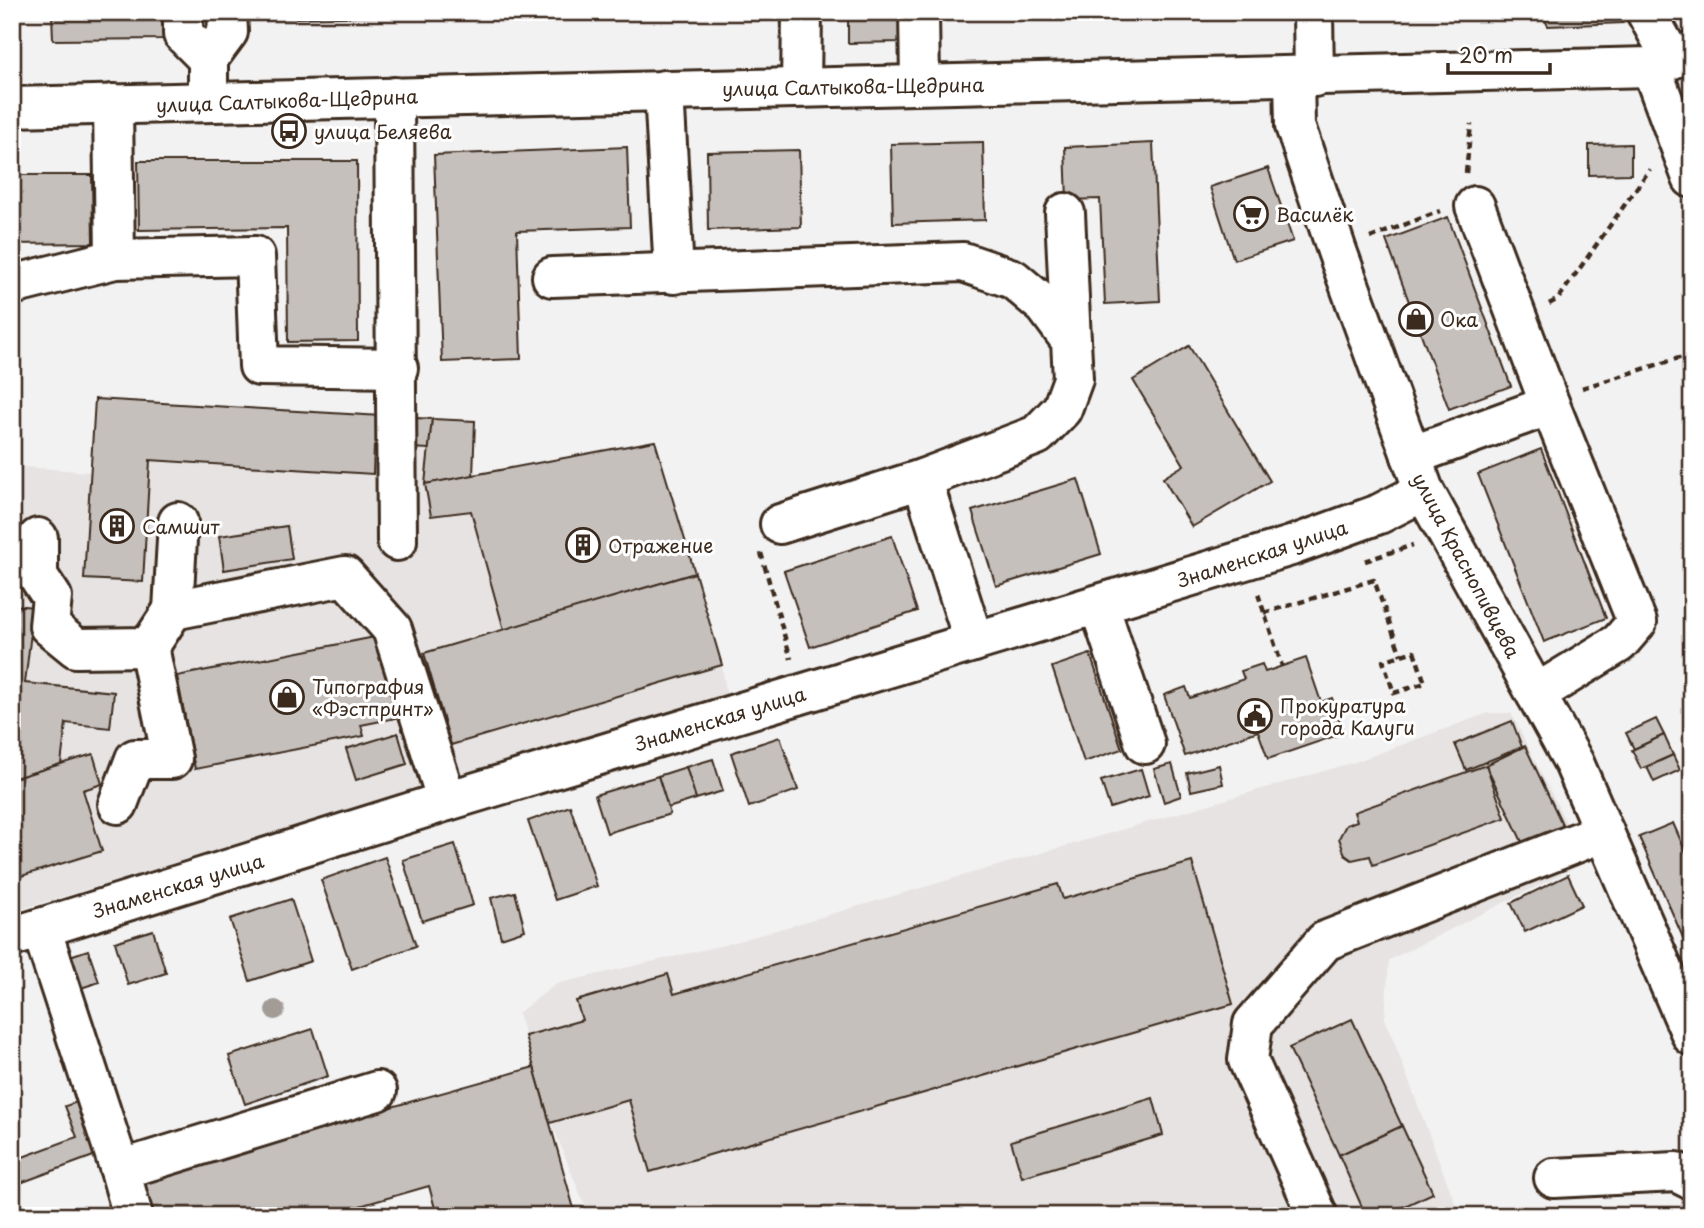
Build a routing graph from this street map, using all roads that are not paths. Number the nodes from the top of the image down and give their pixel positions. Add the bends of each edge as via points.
1 (183, 12) edge
2 (228, 12) edge
3 (802, 12) edge
4 (919, 12) edge
5 (1313, 12) edge
6 (1646, 12) edge
7 (208, 59) junction
8 (1671, 59) edge
9 (1304, 77) junction
10 (920, 84) junction
11 (801, 87) junction
12 (664, 90) junction
13 (394, 97) junction
14 (208, 102) junction
15 (113, 104) junction
16 (12, 107) edge
17 (1692, 178) edge
18 (1469, 204) road end
19 (1065, 213) dead end
20 (115, 260) junction
21 (674, 274) junction
22 (552, 277) dead end
23 (12, 285) edge
24 (1071, 341) junction
25 (398, 368) junction
26 (1550, 405) junction
27 (1417, 474) junction
28 (922, 479) junction
29 (177, 522) dead end
30 (780, 524) road end
31 (38, 538) dead end
32 (397, 541) dead end
33 (1099, 605) junction
34 (173, 610) junction
35 (974, 642) junction
36 (149, 647) junction
37 (1536, 694) junction
38 (1145, 744) dead end
39 (447, 801) junction
40 (118, 804) dead end
41 (1604, 832) junction
42 (27, 933) edge
43 (1692, 1037) edge
44 (377, 1091) dead end
45 (120, 1170) junction
46 (1553, 1178) dead end
47 (1692, 1180) edge
48 (134, 1216) edge
49 (1318, 1216) edge

1 - 7 street via 183,34
2 - 7 street via 228,32
3 - 11 street
4 - 10 street
5 - 9 street, улица Краснопивцева
6 - 8 street
7 - 14 street
8 - 9 street, улица Салтыкова-Щедрина
8 - 17 street via 1675,134
9 - 10 street, улица Салтыкова-Щедрина
9 - 27 street, улица Краснопивцева via 1295,126
10 - 11 street, улица Салтыкова-Щедрина
11 - 12 street, улица Салтыкова-Щедрина
12 - 13 street, улица Салтыкова-Щедрина
12 - 21 street
13 - 14 street, улица Салтыкова-Щедрина
13 - 25 street
14 - 15 street, улица Салтыкова-Щедрина
15 - 16 street, улица Салтыкова-Щедрина
15 - 20 street
18 - 26 street
19 - 24 street
20 - 23 street
20 - 25 street via 255,256 258,366
21 - 22 street
21 - 24 street via 963,262 1013,279 1045,306
24 - 28 street via 1073,379 1062,409 1037,435
25 - 32 street
26 - 27 street, Знаменская улица
26 - 37 street via 1637,622 1619,643
27 - 33 street, Знаменская улица via 1379,514
27 - 37 street, улица Краснопивцева
28 - 30 street
28 - 35 street
29 - 34 street
31 - 36 street via 38,576 52,597 49,626 76,648
33 - 35 street, Знаменская улица
33 - 38 street
34 - 36 street
34 - 39 street via 345,576 392,629
35 - 39 street, Знаменская улица
36 - 40 street via 172,759 135,759
37 - 41 street, улица Краснопивцева via 1574,762
39 - 42 street, Знаменская улица
41 - 43 street, улица Краснопивцева
41 - 49 street via 1325,941 1253,1024 1248,1060
42 - 45 street
44 - 45 street
45 - 48 street
46 - 47 street via 1676,1172

